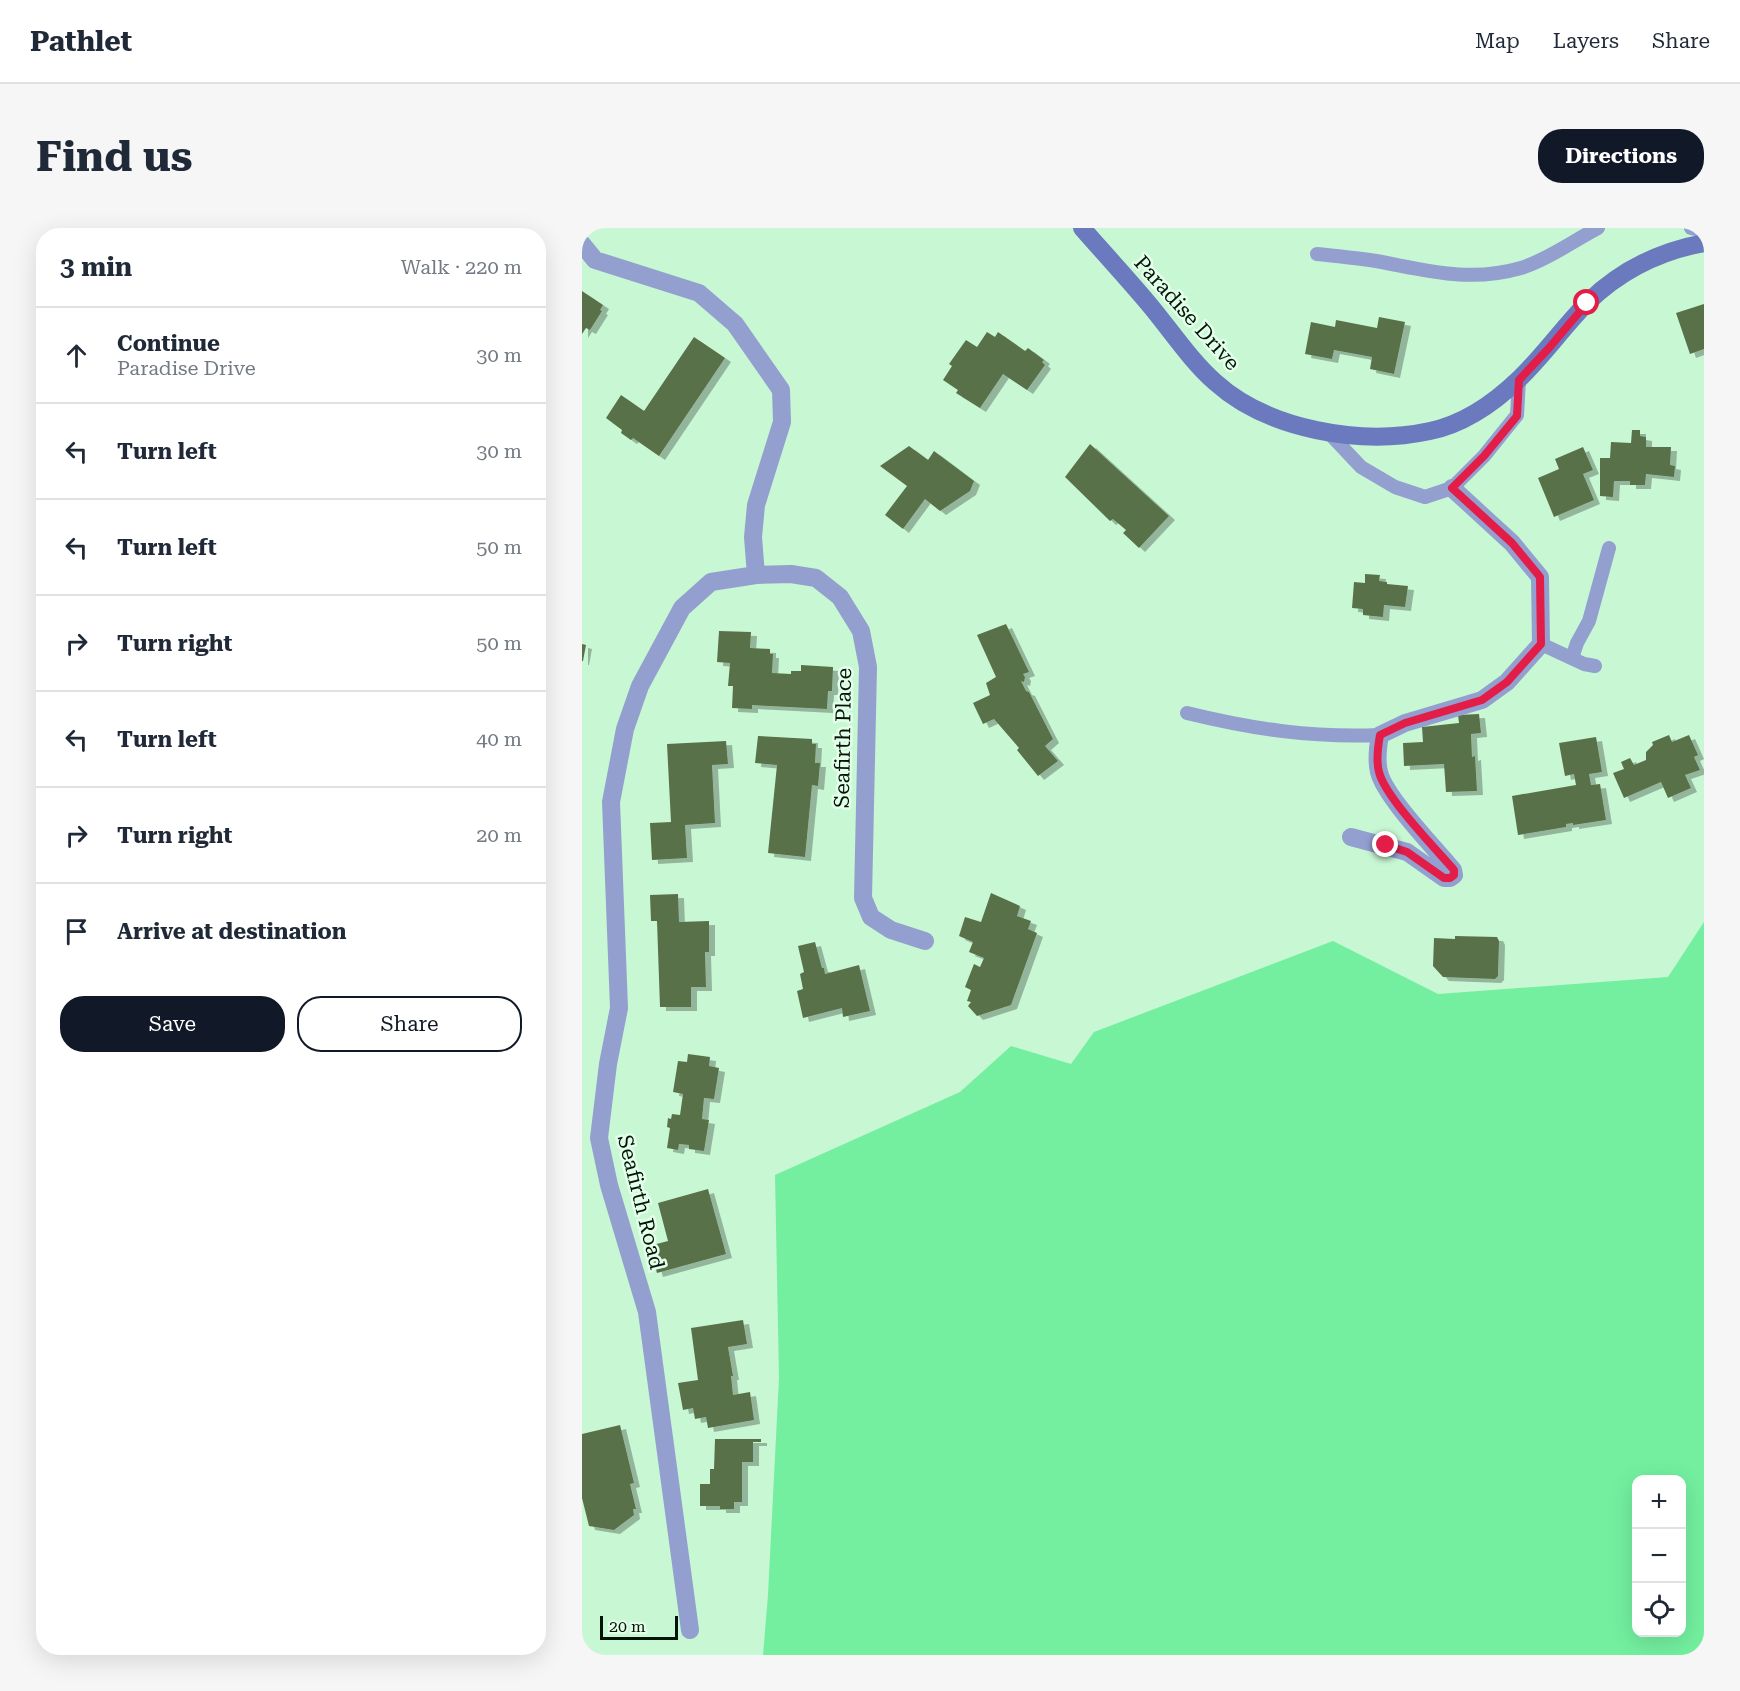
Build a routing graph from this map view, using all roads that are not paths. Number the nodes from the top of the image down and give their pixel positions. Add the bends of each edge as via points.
1 (1082, 228) edge
2 (1598, 228) edge
3 (1691, 228) edge
4 (1704, 231) edge
5 (1704, 243) edge
6 (582, 244) edge
7 (1317, 254) dead end
8 (1519, 380) junction
9 (1328, 432) junction
10 (1452, 488) junction
11 (1609, 548) dead end
12 (756, 575) junction
13 (1541, 644) junction
14 (1572, 658) junction
15 (1595, 666) dead end
16 (1187, 713) dead end
17 (1380, 735) junction
18 (1351, 837) dead end
19 (925, 941) dead end
20 (690, 1630) dead end

1 - 9 street, Paradise Drive via 1216,383 1270,416
2 - 7 lane via 1520,268 1474,275 1443,275
3 - 4 lane
5 - 8 street, Paradise Drive via 1638,264 1609,283
6 - 12 street via 595,260 699,293 735,324 781,390 782,422 756,506
8 - 9 street, Paradise Drive via 1488,405 1458,422 1431,431 1398,435
8 - 10 lane via 1517,416
9 - 10 lane via 1361,467 1395,487 1425,496
10 - 13 street via 1512,543 1540,577
11 - 14 lane via 1589,621
12 - 19 street, Seafirth Place via 816,578 840,597 861,630 868,667 863,898 872,917 881,924
12 - 20 street, Seafirth Road via 711,582 682,608 640,686 625,729 611,802 619,1008 599,1137 609,1185 647,1312
13 - 14 lane
13 - 17 street via 1507,682 1482,700 1405,723
14 - 15 lane
16 - 17 lane via 1295,733
17 - 18 street via 1379,773 1390,795 1454,870 1454,875 1444,878 1407,852

